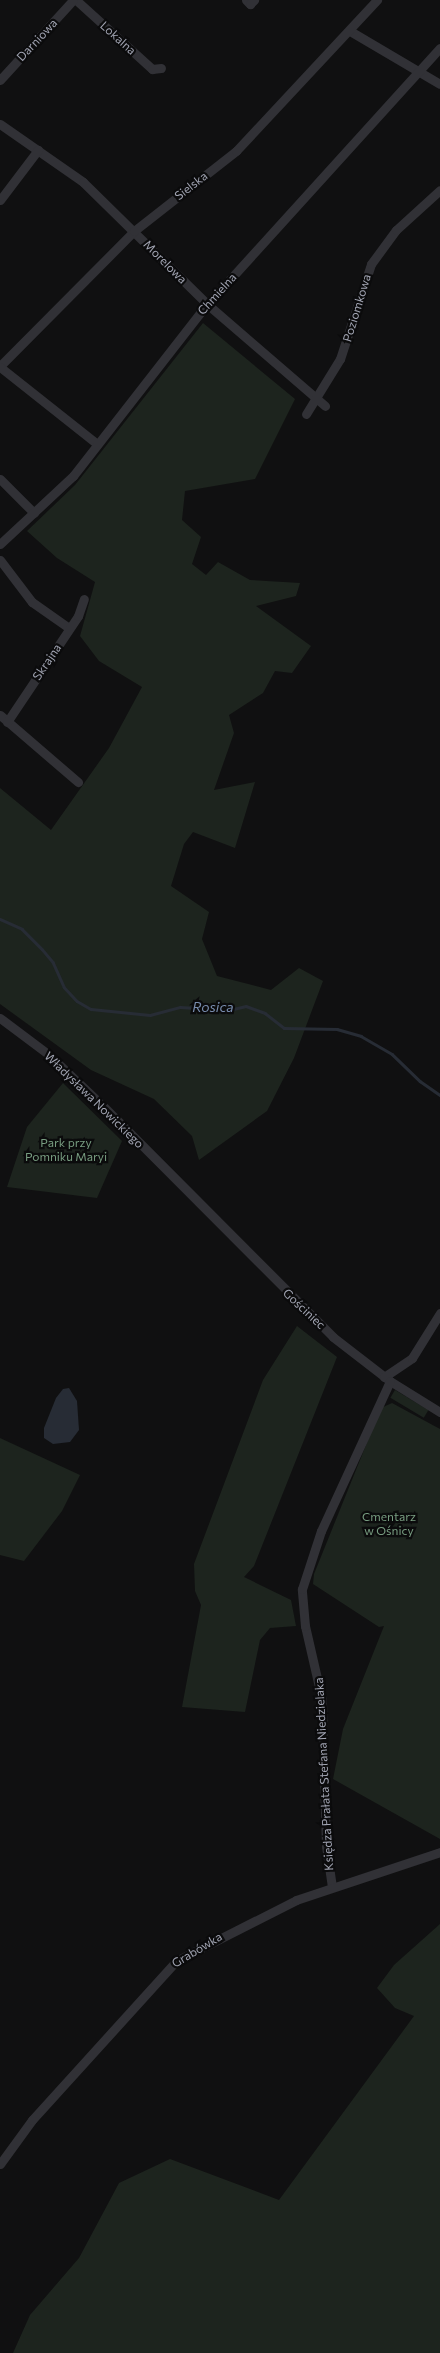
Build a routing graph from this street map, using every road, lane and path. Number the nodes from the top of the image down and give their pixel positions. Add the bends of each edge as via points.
1 (75, 0) edge
2 (246, 0) edge
3 (254, 0) edge
4 (377, 0) edge
5 (350, 31) junction
6 (440, 48) edge
7 (161, 68) dead end
8 (420, 69) junction
9 (0, 80) edge
10 (440, 84) edge
11 (0, 124) edge
12 (38, 150) junction
13 (440, 190) edge
14 (0, 200) edge
15 (134, 231) junction
16 (207, 304) junction
17 (0, 367) edge
18 (317, 398) junction
19 (325, 406) dead end
20 (306, 414) dead end
21 (97, 444) junction
22 (0, 479) edge
23 (34, 513) junction
24 (0, 544) edge
25 (0, 560) edge
26 (84, 599) dead end
27 (69, 628) junction
28 (0, 715) edge
29 (7, 722) junction
30 (78, 782) dead end
31 (0, 1018) edge
32 (183, 1188) joint
33 (440, 1313) edge
34 (387, 1379) junction
35 (440, 1412) edge
36 (440, 1852) edge
37 (332, 1886) junction
38 (0, 2164) edge

1 - 7 street, Lokalna via 152,69
1 - 9 street, Darniowa
2 - 3 street via 250,4
4 - 5 street, Sielska
5 - 8 street
5 - 15 street, Sielska via 236,152
6 - 8 street, Chmielna
8 - 10 street
8 - 16 street, Chmielna
11 - 12 street, Morelowa
12 - 14 street
12 - 15 street, Morelowa via 84,182
13 - 18 street, Poziomkowa via 396,230 371,264 349,338
15 - 16 street, Morelowa
15 - 17 street, Sielska
16 - 18 street, Morelowa
16 - 21 street, Chmielna
17 - 21 street
18 - 19 street, Morelowa
18 - 20 street, Poziomkowa
21 - 23 street, Chmielna via 73,476
22 - 23 street
23 - 24 street, Chmielna
25 - 27 street via 32,602
26 - 27 street, Skrajna
27 - 29 street, Skrajna
28 - 29 street
29 - 30 street
31 - 32 street, Władysława Nowickiego via 48,1054
32 - 34 street, Gościniec via 302,1308
33 - 34 street via 412,1358
34 - 35 street, Gościniec
34 - 37 street, Księdza Prałata Stefana Niedzielaka via 336,1494 308,1564 302,1589 305,1626 320,1681 326,1846
36 - 37 street, Grabówka
37 - 38 street, Grabówka via 237,1928 176,1961 32,2120

